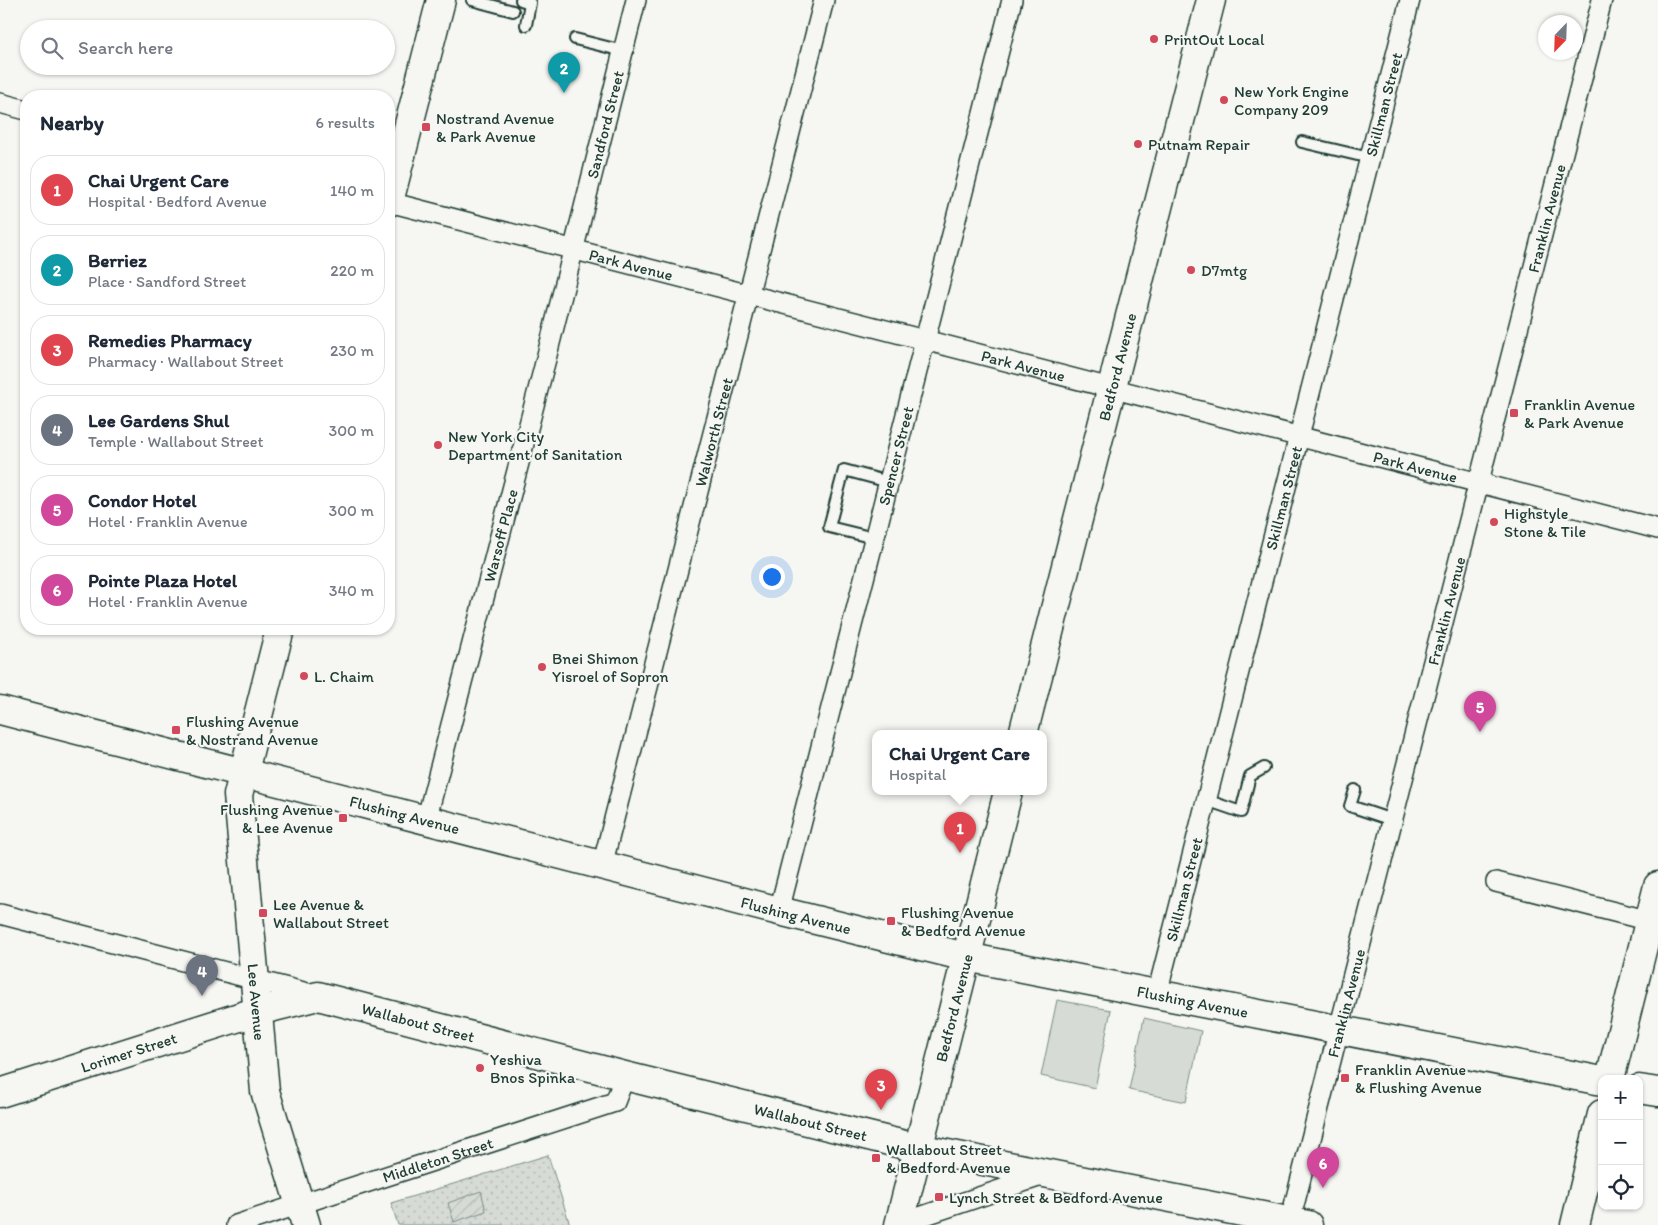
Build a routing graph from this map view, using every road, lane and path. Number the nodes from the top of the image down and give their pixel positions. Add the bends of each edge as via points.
1 (441, 0) edge
2 (472, 0) edge
3 (521, 0) edge
4 (636, 0) edge
5 (824, 0) edge
6 (1012, 0) edge
7 (1211, 0) edge
8 (1410, 0) edge
9 (1602, 0) edge
10 (513, 11) dead end
11 (526, 25) dead end
12 (575, 39) dead end
13 (623, 51) junction
14 (0, 103) edge
15 (20, 108) edge
16 (1302, 142) dead end
17 (1370, 158) junction
18 (395, 179) edge
19 (395, 204) edge
20 (572, 250) junction
21 (748, 295) junction
22 (925, 340) junction
23 (1112, 388) junction
24 (1298, 436) junction
25 (889, 482) junction
26 (1478, 482) junction
27 (1658, 528) edge
28 (874, 538) junction
29 (278, 635) edge
30 (0, 710) edge
31 (1024, 730) edge
32 (1264, 768) dead end
33 (243, 773) junction
34 (1355, 790) dead end
35 (1007, 795) edge
36 (1206, 800) junction
37 (426, 820) junction
38 (1392, 820) junction
39 (602, 866) junction
40 (1496, 882) dead end
41 (1658, 886) edge
42 (779, 911) junction
43 (0, 914) edge
44 (1654, 922) edge
45 (966, 957) junction
46 (256, 979) junction
47 (1156, 994) junction
48 (318, 996) junction
49 (258, 1011) junction
50 (1338, 1030) junction
51 (1611, 1075) edge
52 (625, 1076) junction
53 (1598, 1080) edge
54 (1643, 1090) edge
55 (1658, 1092) edge
56 (0, 1093) edge
57 (1601, 1120) edge
58 (917, 1148) junction
59 (1047, 1174) junction
60 (303, 1215) edge
61 (1295, 1224) edge
62 (236, 1225) edge
63 (898, 1225) edge
64 (1575, 1225) edge

1 - 18 main road
2 - 10 lane
3 - 11 lane via 530,3
4 - 13 street, Sandford Street
5 - 21 street, Walworth Street
6 - 22 street, Spencer Street
7 - 23 main road, Bedford Avenue
8 - 17 street, Skillman Street
9 - 26 street, Franklin Avenue
12 - 13 lane
13 - 20 street, Sandford Street
14 - 15 street
16 - 17 lane
17 - 24 street, Skillman Street
19 - 20 street, Park Avenue
20 - 21 street, Park Avenue
20 - 37 street, Warsoff Place
21 - 22 street, Park Avenue
21 - 39 street, Walworth Street
22 - 23 street, Park Avenue
22 - 25 street, Spencer Street
23 - 24 street, Park Avenue
23 - 31 main road, Bedford Avenue
24 - 26 street, Park Avenue
24 - 36 street, Skillman Street
25 - 28 street, Spencer Street
25 - 28 lane via 844,470 829,526
26 - 27 street, Park Avenue
26 - 38 street, Franklin Avenue
28 - 42 street, Spencer Street
29 - 33 main road, Lee Avenue
30 - 33 main road, Flushing Avenue
32 - 36 lane via 1250,776 1241,812
33 - 37 main road, Flushing Avenue
33 - 46 main road, Lee Avenue via 238,795
34 - 38 lane via 1350,806
35 - 45 main road, Bedford Avenue
36 - 47 street, Skillman Street
37 - 39 main road, Flushing Avenue
38 - 50 street, Franklin Avenue
39 - 42 main road, Flushing Avenue
40 - 44 street
41 - 44 main road
42 - 45 main road, Flushing Avenue
43 - 46 street, Wallabout Street
44 - 51 main road
45 - 47 main road, Flushing Avenue
45 - 58 main road, Bedford Avenue
46 - 48 street, Wallabout Street
46 - 49 main road, Lee Avenue
47 - 50 main road, Flushing Avenue
48 - 49 main road, Wallabout Street
48 - 52 main road, Wallabout Street
49 - 56 main road, Lorimer Street
49 - 60 main road, Lee Avenue via 266,1091
50 - 53 main road, Flushing Avenue
50 - 61 street, Franklin Avenue
52 - 58 main road, Wallabout Street
52 - 60 street, Middleton Street via 615,1102
54 - 55 main road
57 - 64 main road
58 - 59 main road, Wallabout Street
58 - 63 main road, Bedford Avenue
59 - 61 main road, Wallabout Street
59 - 63 street
60 - 62 street, Middleton Street

